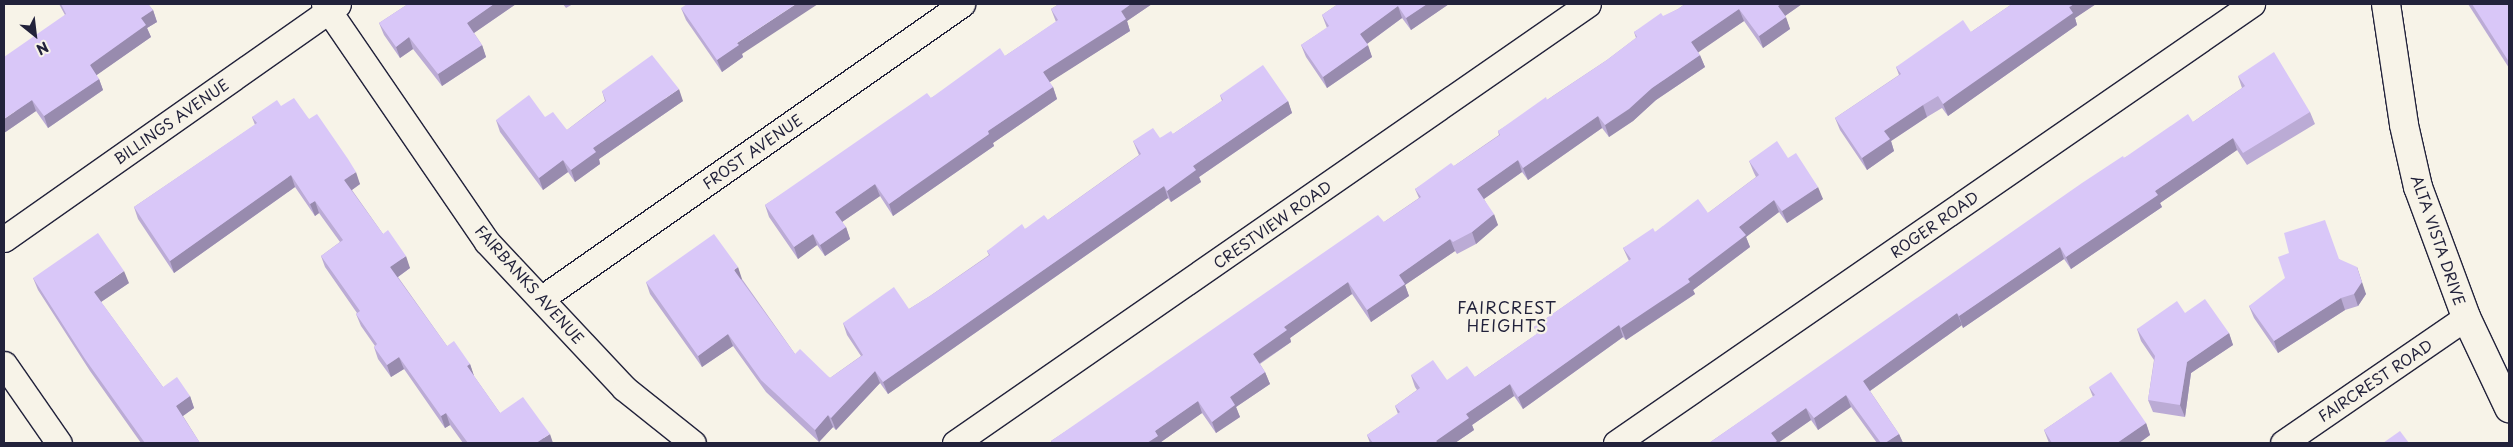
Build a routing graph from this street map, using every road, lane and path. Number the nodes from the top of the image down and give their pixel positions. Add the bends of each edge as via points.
1 (962, 4) edge
2 (1588, 4) edge
3 (2252, 4) edge
4 (2386, 4) edge
5 (330, 6) edge
6 (4, 239) edge
7 (542, 298) junction
8 (2466, 317) junction
9 (4, 364) edge
10 (2509, 408) edge
11 (59, 443) edge
12 (693, 443) edge
13 (955, 443) edge
14 (1616, 443) edge
15 (2283, 443) edge

1 - 7 street, FROST AVENUE
2 - 13 street, CRESTVIEW ROAD
3 - 14 street, ROGER ROAD
4 - 8 street, ALTA VISTA DRIVE via 2404,125 2418,187
5 - 6 street, BILLINGS AVENUE
5 - 7 street, FAIRBANKS AVENUE via 487,242
7 - 12 street, FAIRBANKS AVENUE via 624,388
8 - 10 street, ALTA VISTA DRIVE
8 - 15 street, FAIRCREST ROAD
9 - 11 street

